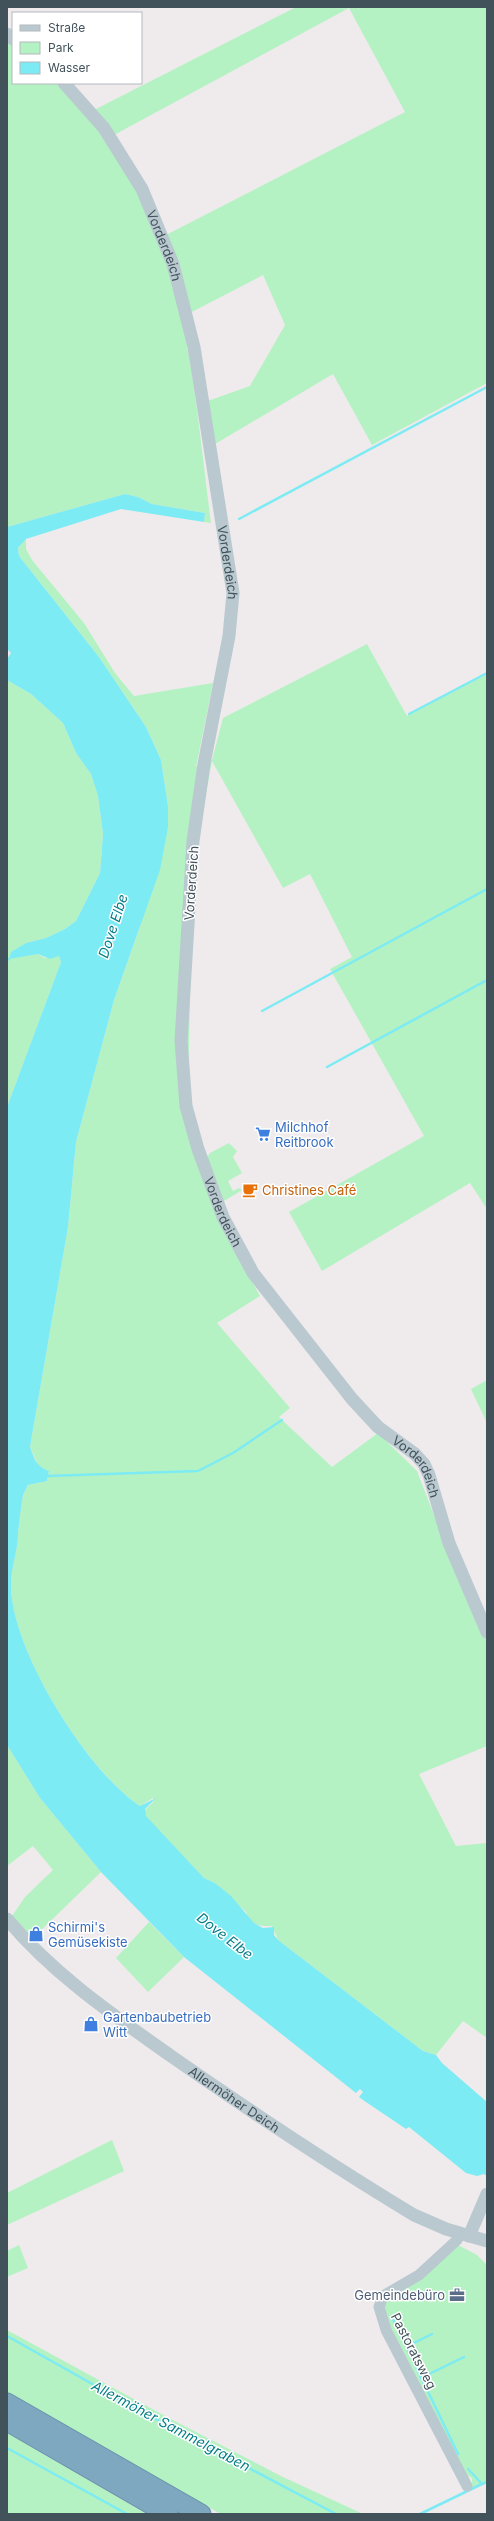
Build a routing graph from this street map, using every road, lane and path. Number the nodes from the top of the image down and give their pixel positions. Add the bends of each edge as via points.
1 (65, 84) edge
2 (487, 1632) edge
3 (7, 1919) edge
4 (487, 2194) edge
5 (464, 2235) junction
6 (487, 2241) edge
7 (7, 2404) edge
8 (7, 2421) edge
9 (467, 2486) dead end
10 (168, 2514) edge
11 (201, 2514) edge

1 - 2 street, Vorderdeich via 104,128 139,184 174,264 194,347 233,593 227,648 204,764 193,841 181,1041 186,1106 198,1149 223,1217 254,1273 352,1399 378,1427 415,1454 424,1464 448,1543
3 - 5 street, Allermöher Deich via 30,1946 84,1992 210,2083 377,2193 414,2215
4 - 5 street
5 - 6 street, Allermöher Deich
5 - 9 street, Pastoratsweg via 419,2275 383,2296 379,2307 386,2330
7 - 11 highway
8 - 10 highway

